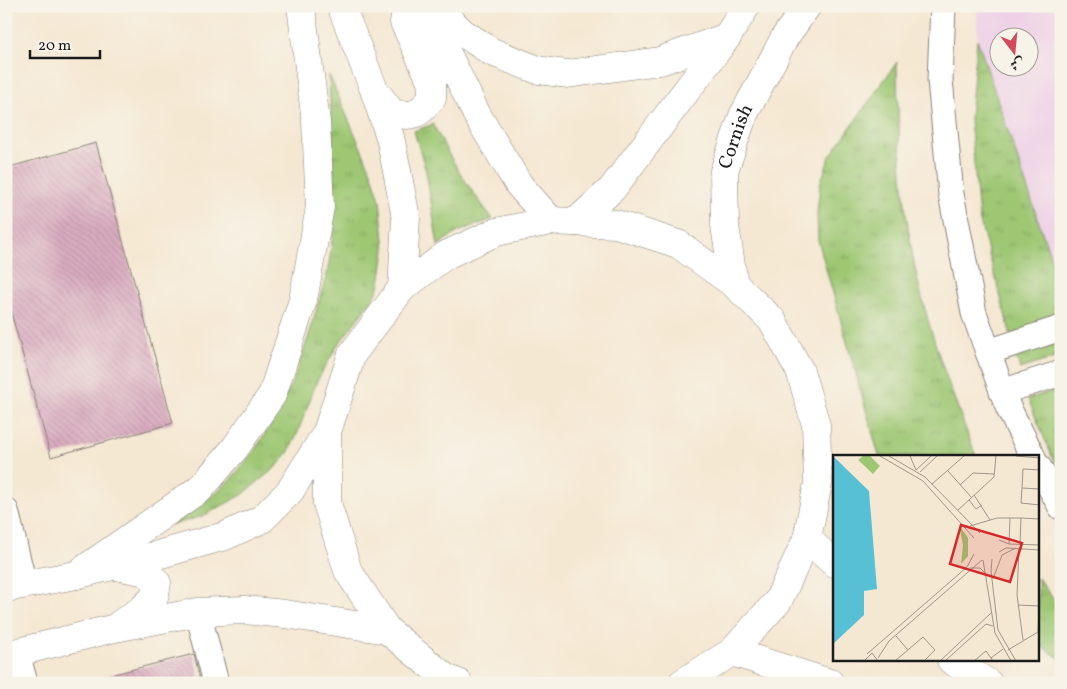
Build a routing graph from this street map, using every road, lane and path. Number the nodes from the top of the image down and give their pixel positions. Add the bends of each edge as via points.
1 (301, 6) edge
2 (341, 6) edge
3 (407, 6) edge
4 (424, 6) edge
5 (436, 6) edge
6 (746, 6) edge
7 (806, 6) edge
8 (943, 6) edge
9 (727, 37) junction
10 (372, 87) junction
11 (563, 222) junction
12 (734, 284) junction
13 (402, 288) junction
14 (1061, 328) edge
15 (988, 352) junction
16 (1061, 373) edge
17 (1002, 392) junction
18 (327, 432) junction
19 (1032, 455) edge
20 (1040, 470) edge
21 (1061, 507) edge
22 (6, 512) edge
23 (807, 539) junction
24 (833, 562) edge
25 (114, 565) junction
26 (76, 575) junction
27 (15, 586) edge
28 (198, 612) junction
29 (115, 628) junction
30 (387, 630) junction
31 (732, 652) junction
32 (12, 654) edge
33 (954, 662) edge
34 (24, 683) edge
35 (216, 683) edge
36 (458, 683) edge
37 (682, 683) edge
38 (830, 683) edge
39 (988, 683) edge

1 - 26 main road via 316,122 320,207 303,300 272,395 235,448 201,488
2 - 10 main road
3 - 10 main road via 404,22 432,83 432,98 422,111 409,116 392,113
4 - 11 main road via 487,131 519,185
5 - 9 main road via 463,33 492,52 538,70 567,74 660,61
6 - 9 main road
7 - 12 main road, Cornish via 785,37 743,116 724,171 725,226
8 - 15 street via 940,80 951,194 974,313
9 - 11 main road via 612,189
10 - 13 main road via 390,137 406,218
11 - 12 main road via 616,224 678,244
11 - 13 main road via 496,232 446,255
12 - 23 main road via 772,320 800,371 816,425 818,483
13 - 18 main road via 352,354
14 - 15 street
15 - 17 street
16 - 17 street
17 - 19 street
18 - 25 main road via 290,491 262,519 225,536
18 - 30 main road via 328,503 348,571
20 - 21 street
22 - 27 street
23 - 24 main road
23 - 31 main road via 778,601
25 - 26 main road
25 - 29 main road via 147,572 157,584 154,598
26 - 27 main road
28 - 29 main road
28 - 30 main road via 244,610
28 - 35 street
29 - 32 main road
30 - 36 main road via 446,678
31 - 37 main road
31 - 38 main road
32 - 34 street
33 - 39 main road

